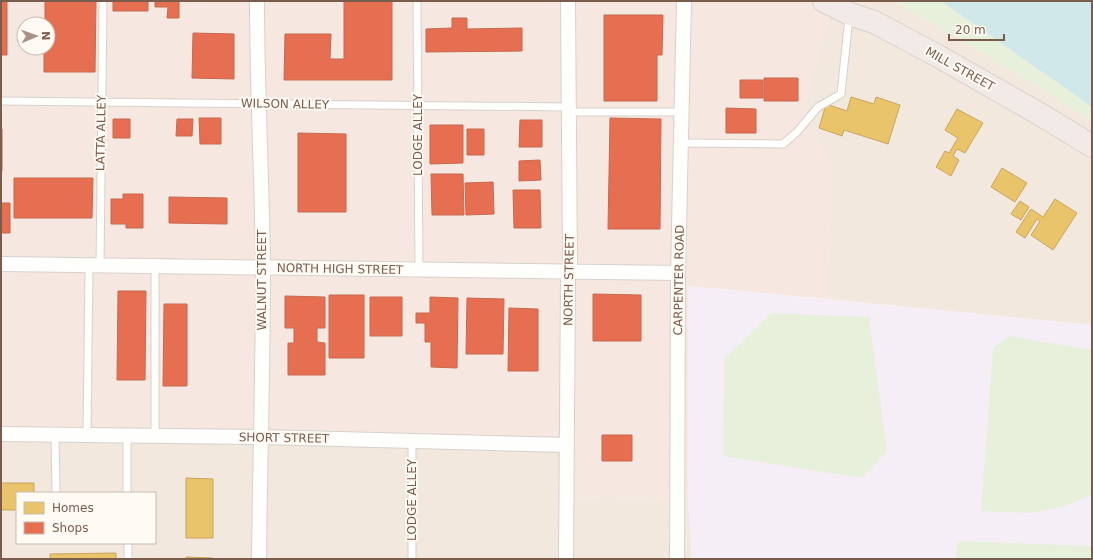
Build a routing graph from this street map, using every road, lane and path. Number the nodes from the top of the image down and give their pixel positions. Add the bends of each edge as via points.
1 (103, 1) edge
2 (257, 1) edge
3 (417, 1) edge
4 (568, 1) edge
5 (684, 1) edge
6 (824, 1) edge
7 (850, 14) junction
8 (1, 101) edge
9 (102, 102) junction
10 (258, 104) junction
11 (418, 107) junction
12 (569, 110) junction
13 (682, 112) junction
14 (681, 143) junction
15 (1092, 146) edge
16 (1, 264) edge
17 (94, 266) junction
18 (155, 266) junction
19 (263, 268) junction
20 (418, 270) junction
21 (569, 272) junction
22 (678, 273) junction
23 (1, 434) edge
24 (55, 435) junction
25 (87, 435) junction
26 (127, 436) junction
27 (156, 436) junction
28 (261, 437) junction
29 (412, 441) junction
30 (567, 445) junction
31 (56, 492) edge
32 (127, 492) edge
33 (128, 544) edge
34 (128, 559) edge
35 (259, 559) edge
36 (412, 559) edge
37 (566, 559) edge
38 (677, 559) edge

1 - 9 lane, LATTA ALLEY
2 - 10 street, WALNUT STREET
3 - 11 lane, LODGE ALLEY
4 - 12 street, NORTH STREET
5 - 13 street, CARPENTER ROAD
6 - 7 highway, MILL STREET
7 - 14 lane via 841,94 818,107 783,144
7 - 15 highway, MILL STREET via 874,22 938,56
8 - 9 lane, WILSON ALLEY
9 - 10 lane, WILSON ALLEY
9 - 17 lane, LATTA ALLEY
10 - 11 lane, WILSON ALLEY
10 - 19 street, WALNUT STREET
11 - 12 lane, WILSON ALLEY
11 - 20 lane, LODGE ALLEY
12 - 13 lane, WILSON ALLEY
12 - 21 street, NORTH STREET
13 - 14 street, CARPENTER ROAD
14 - 22 street, CARPENTER ROAD
16 - 17 street, NORTH HIGH STREET
17 - 18 street, NORTH HIGH STREET
17 - 25 lane, LATTA ALLEY
18 - 19 street, NORTH HIGH STREET
18 - 27 lane
19 - 20 street, NORTH HIGH STREET
19 - 28 street, WALNUT STREET
20 - 21 street, NORTH HIGH STREET
21 - 22 street, NORTH HIGH STREET
21 - 30 street, NORTH STREET
22 - 38 street, CARPENTER ROAD
23 - 24 street, SHORT STREET
24 - 25 street, SHORT STREET
24 - 31 lane
25 - 26 street, SHORT STREET
26 - 27 street, SHORT STREET
26 - 32 lane
27 - 28 street, SHORT STREET
28 - 29 street, SHORT STREET
28 - 35 street, WALNUT STREET
29 - 30 street, SHORT STREET
29 - 36 lane, LODGE ALLEY
30 - 37 street, NORTH STREET
33 - 34 lane

